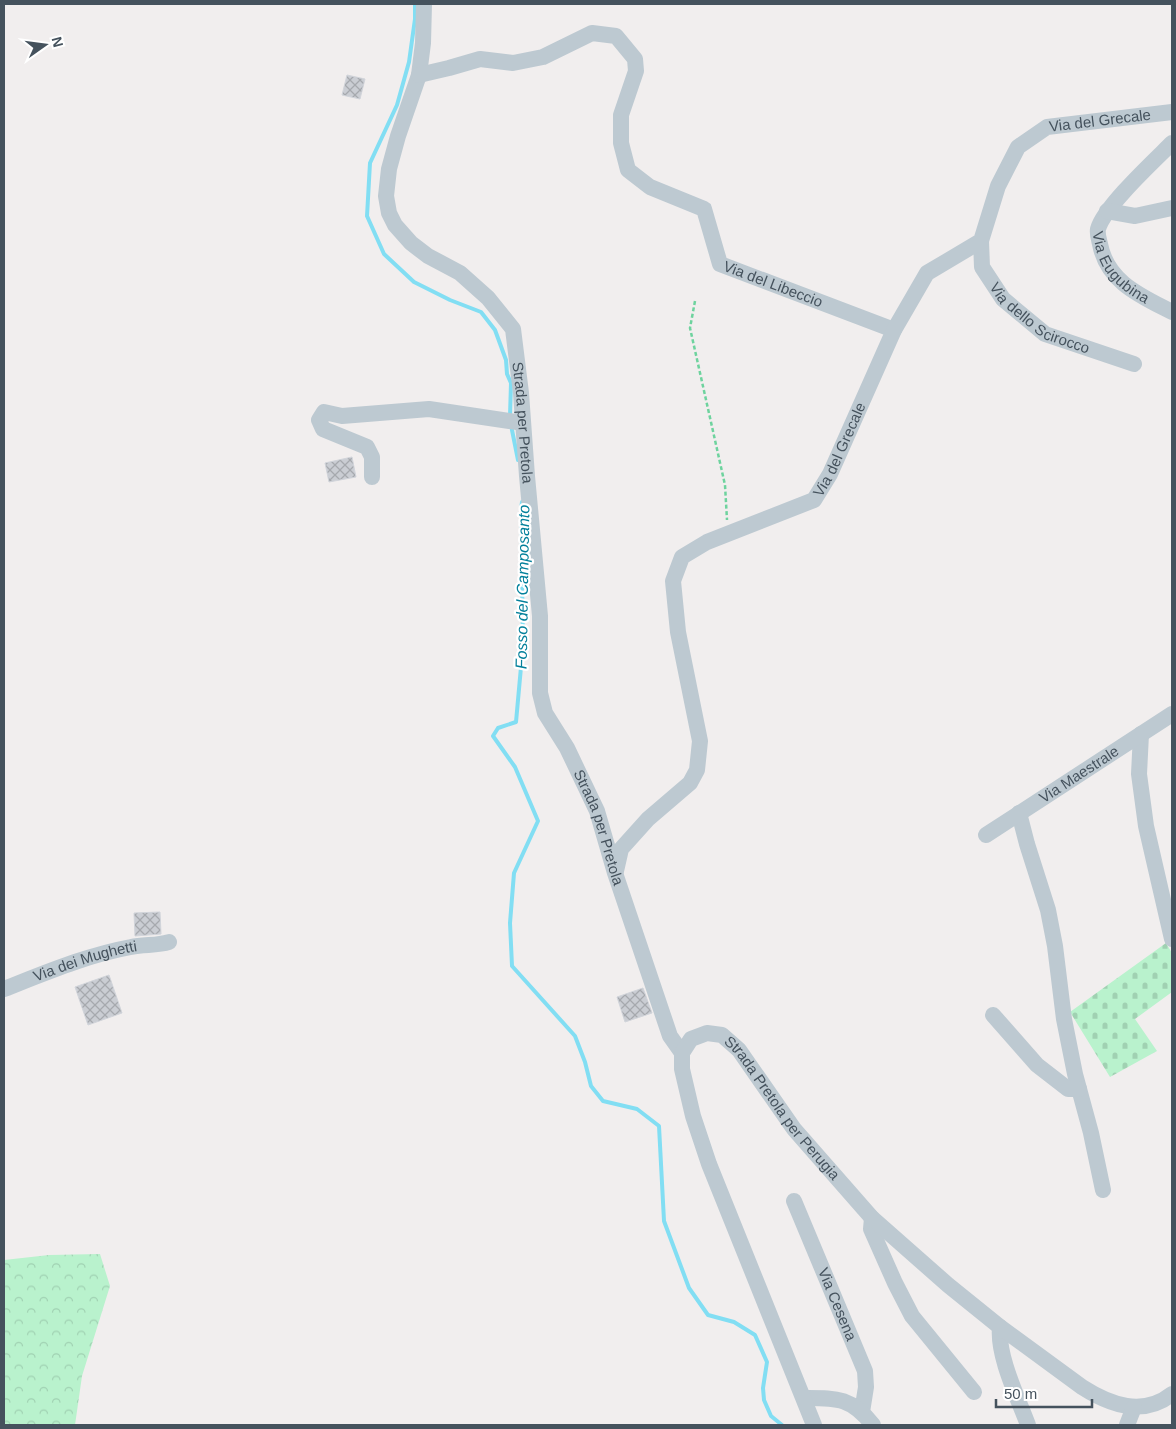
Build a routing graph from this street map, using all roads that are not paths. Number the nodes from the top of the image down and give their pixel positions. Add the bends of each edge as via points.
1 (424, 4) edge
2 (419, 75) junction
3 (1172, 112) edge
4 (1172, 143) edge
5 (1172, 208) edge
6 (1107, 211) junction
7 (981, 242) junction
8 (1172, 312) edge
9 (894, 330) junction
10 (1134, 364) dead end
11 (523, 423) junction
12 (372, 477) dead end
13 (1172, 714) edge
14 (1141, 734) junction
15 (1019, 813) junction
16 (986, 835) dead end
17 (615, 873) junction
18 (1172, 940) edge
19 (170, 942) dead end
20 (4, 989) edge
21 (993, 1015) dead end
22 (682, 1053) junction
23 (1080, 1089) junction
24 (1103, 1190) dead end
25 (794, 1201) dead end
26 (872, 1218) junction
27 (1000, 1327) junction
28 (974, 1392) dead end
29 (1172, 1394) edge
30 (804, 1398) junction
31 (1134, 1407) junction
32 (862, 1412) junction
33 (814, 1425) edge
34 (873, 1425) edge
35 (1028, 1425) edge
36 (1127, 1425) edge

1 - 2 street, Strada per Pretola
2 - 9 street, Via del Libeccio via 480,59 513,62 543,57 592,33 616,36 635,59 636,71 621,115 622,143 628,170 650,187 704,210 720,264
2 - 11 street, Strada per Pretola via 389,170 386,196 389,213 411,242 428,256 460,273 488,298 513,329
3 - 7 street, Via del Grecale via 1047,127 1018,148 998,186
4 - 6 street, Via Eugubina
5 - 6 street via 1135,216
6 - 8 street, Via Eugubina via 1097,231 1101,252 1113,274 1133,292
7 - 9 street, Via del Grecale via 927,273
7 - 10 street, Via dello Scirocco via 982,267 1003,299 1045,334
9 - 17 street, Via del Grecale via 830,474 814,500 707,542 682,557 673,581 678,632 700,741 697,770 690,784 648,818 621,850
11 - 12 street via 429,409 342,416 324,412 319,420 323,429 367,448 372,457
11 - 17 street, Strada per Pretola via 540,616 540,693 545,713 567,748 597,811
13 - 14 street, Via Maestrale
14 - 15 street, Via Maestrale
14 - 18 street via 1139,774 1146,826
15 - 16 street, Via Maestrale
15 - 23 street via 1048,910 1064,1020
17 - 22 street, Strada per Pretola via 670,1036
19 - 20 street, Via dei Mughetti via 110,952
21 - 23 street via 1037,1065 1068,1089
22 - 26 street, Strada Pretola per Perugia via 691,1039 707,1033 722,1035 739,1050 794,1129
22 - 30 street via 686,1091 709,1164
23 - 24 street
25 - 32 street, Via Cesena via 865,1371
26 - 27 street, Strada Pretola per Perugia
26 - 28 street via 871,1228 912,1316
27 - 31 street, Strada Pretola per Perugia via 1096,1396 1116,1405
27 - 35 street via 1003,1354
29 - 31 street, Strada Pretola per Perugia via 1166,1399
30 - 32 street via 833,1398
30 - 33 street
31 - 36 street
32 - 34 street

